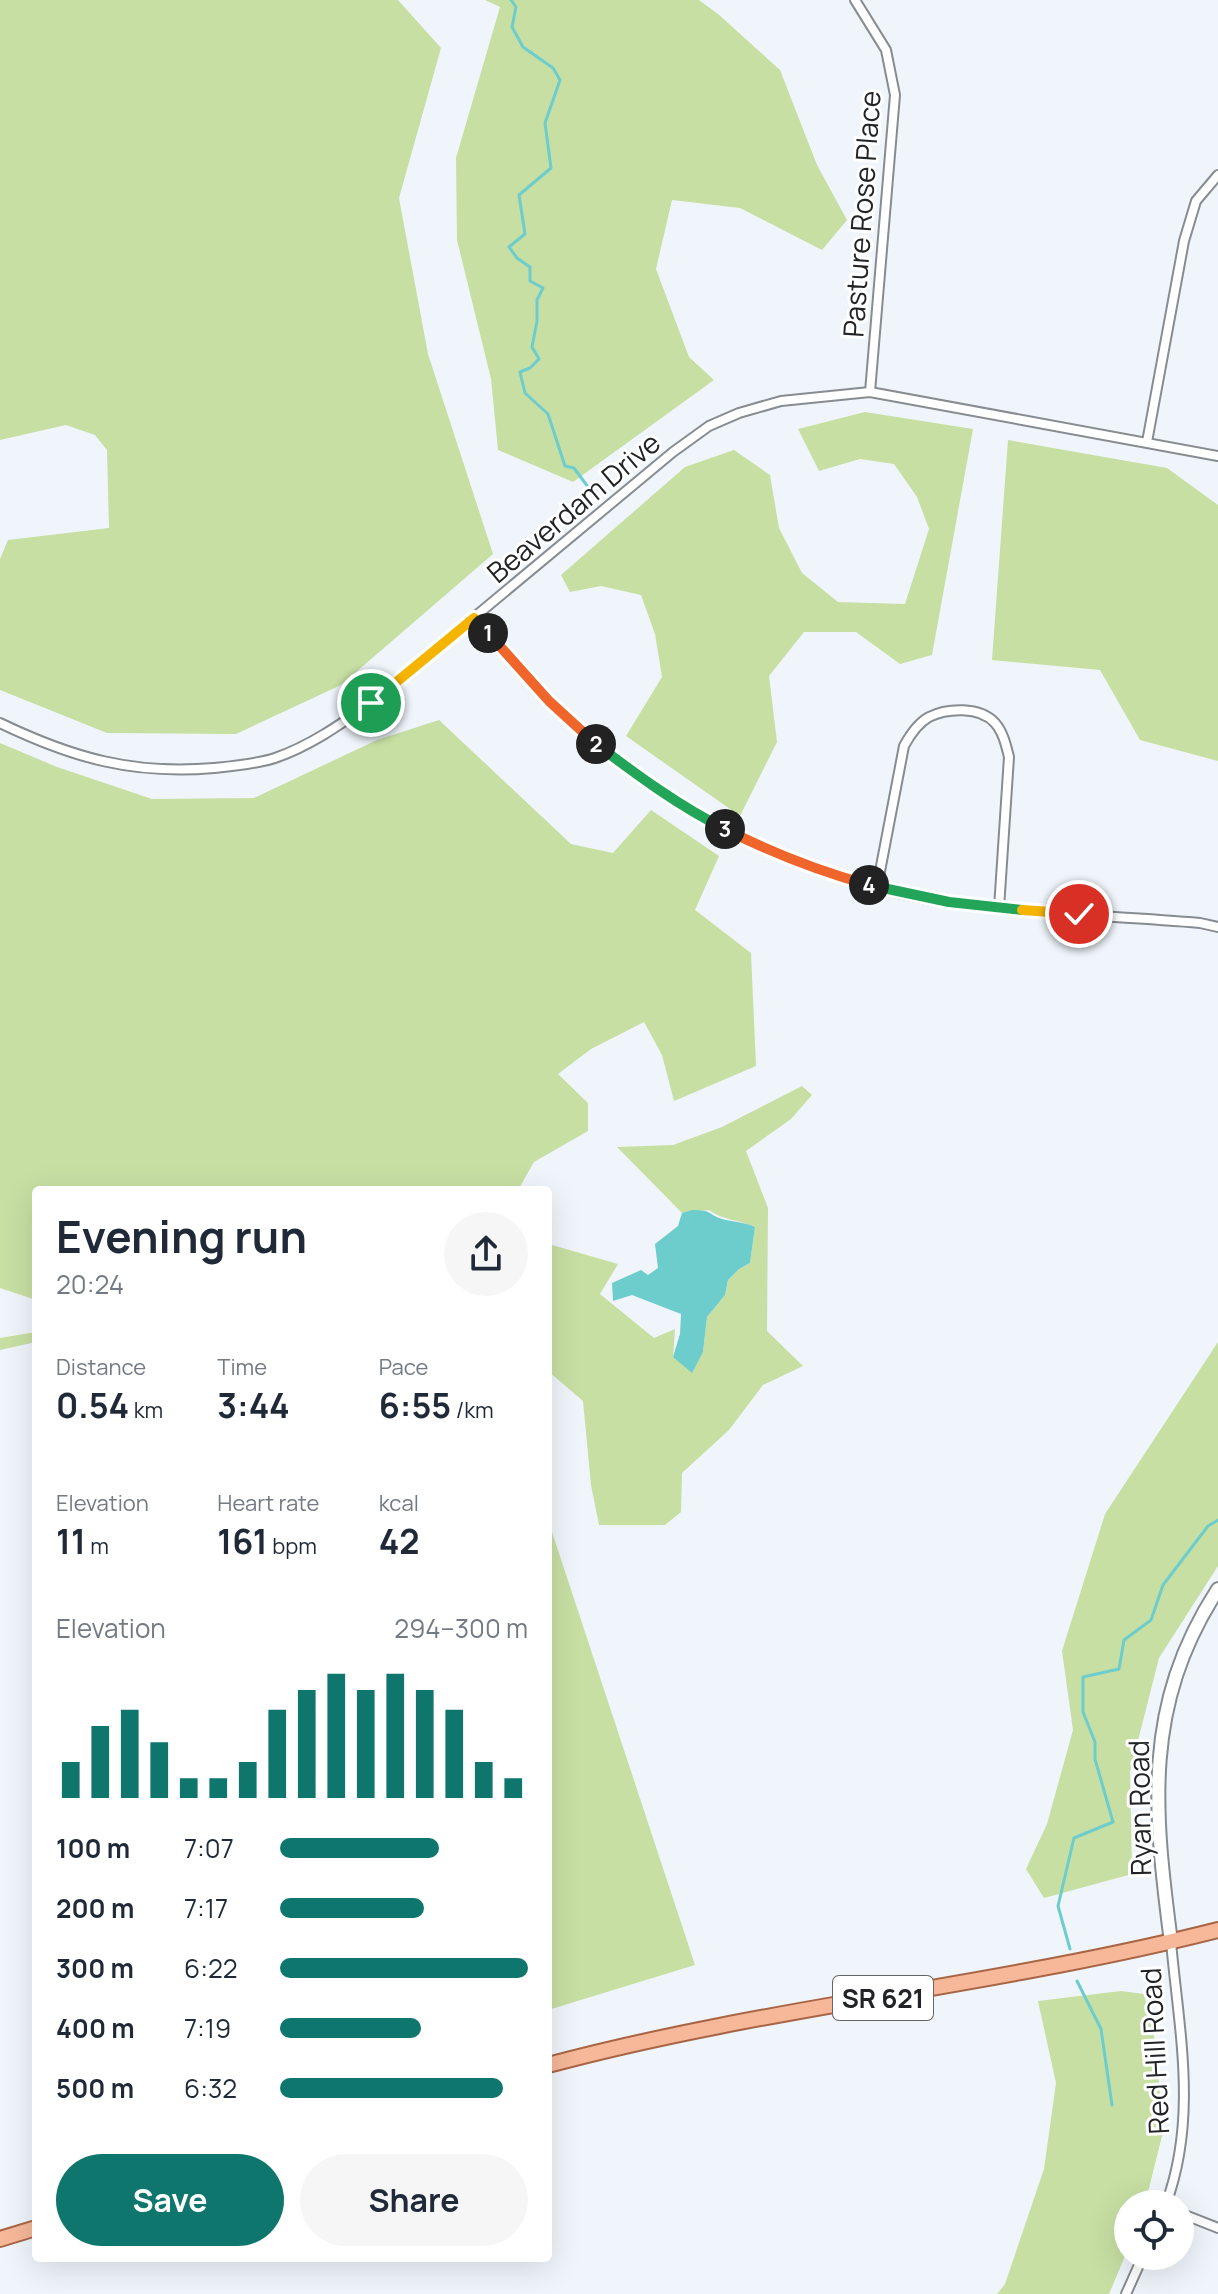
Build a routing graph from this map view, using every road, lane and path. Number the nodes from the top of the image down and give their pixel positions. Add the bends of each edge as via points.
1 (855, 0) edge
2 (1218, 175) edge
3 (870, 392) junction
4 (1147, 442) junction
5 (1218, 456) edge
6 (474, 618) junction
7 (0, 723) edge
8 (877, 887) junction
9 (999, 908) junction
10 (1218, 927) edge
11 (1218, 1589) edge
12 (1218, 1930) edge
13 (1171, 1942) junction
14 (552, 2064) edge
15 (1170, 2190) edge
16 (1194, 2219) edge
17 (1218, 2228) edge
18 (32, 2229) edge
19 (0, 2239) edge
20 (1137, 2270) edge
21 (1126, 2294) edge

1 - 3 street, Pasture Rose Place via 886,50 895,95
2 - 4 street via 1196,201 1184,241
3 - 4 street, Beaverdam Drive
3 - 6 street, Beaverdam Drive via 781,401 709,426
4 - 5 street, Beaverdam Drive
6 - 7 street, Beaverdam Drive via 371,703 322,736 275,758 193,770 140,769 83,757
6 - 8 street via 585,735 701,817 764,849
8 - 9 street
8 - 9 street via 904,746 927,718 970,711 995,723 1009,757
9 - 10 street
11 - 13 main road, Ryan Road via 1181,1660 1163,1724 1158,1843
12 - 13 main road, SR 621
13 - 14 main road, SR 621 via 670,2036
13 - 15 street, Red Hill Road via 1185,2111
16 - 17 street
18 - 19 main road
20 - 21 street

